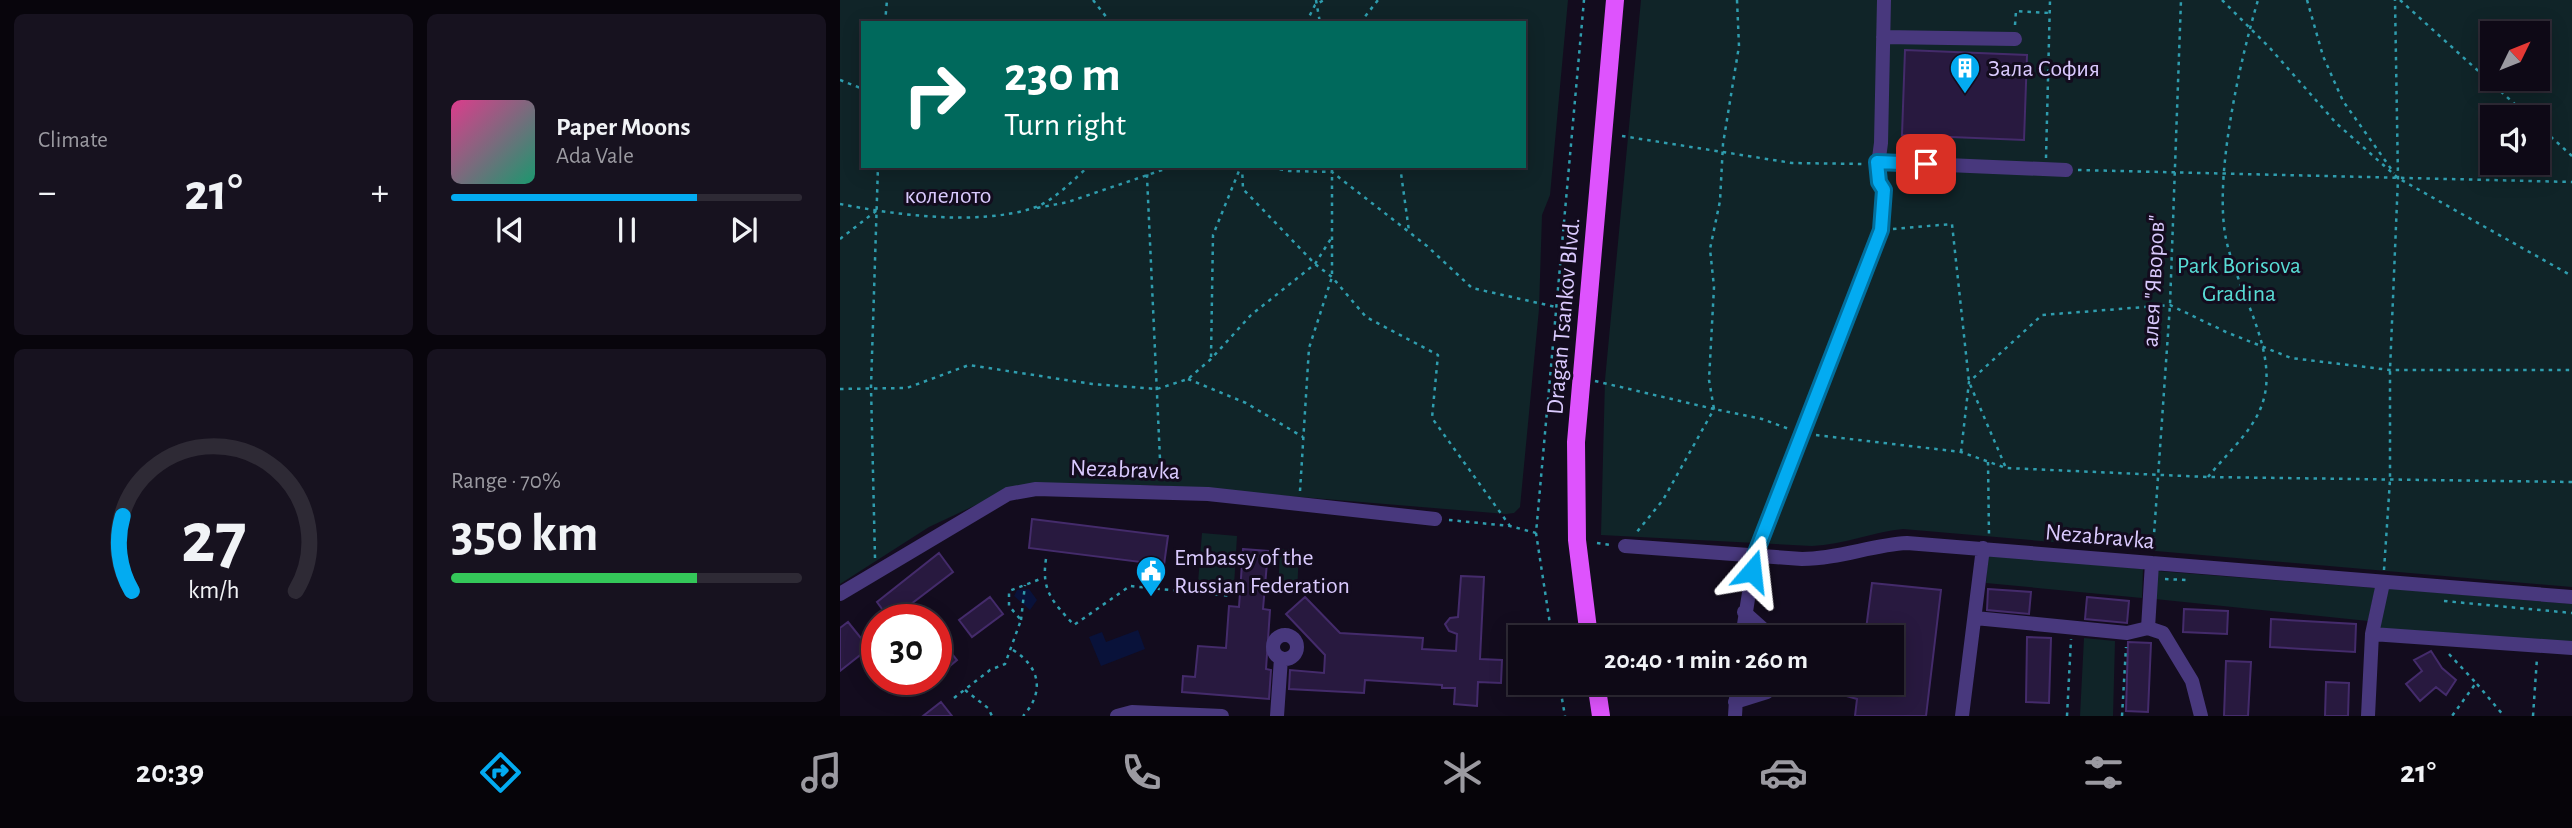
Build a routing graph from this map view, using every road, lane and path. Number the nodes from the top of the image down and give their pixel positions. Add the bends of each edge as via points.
1 (887, 0) edge
2 (1093, 0) edge
3 (1324, 0) edge
4 (1378, 0) edge
5 (1584, 0) edge
6 (1615, 0) edge
7 (1737, 0) edge
8 (1884, 0) edge
9 (2050, 0) edge
10 (2181, 0) edge
11 (2222, 0) edge
12 (2258, 0) edge
13 (2307, 0) edge
14 (2397, 0) edge
15 (1316, 2) edge
16 (2050, 13) junction
17 (885, 21) edge
18 (1109, 21) edge
19 (1307, 21) edge
20 (1320, 21) edge
21 (1362, 21) edge
22 (2250, 28) junction
23 (2015, 34) joint
24 (1883, 37) junction
25 (840, 80) edge
26 (861, 88) edge
27 (2515, 105) edge
28 (1622, 136) dead end
29 (1927, 136) dead end
30 (2550, 136) edge
31 (1927, 144) dead end
32 (1722, 153) junction
33 (2572, 156) edge
34 (1877, 162) junction
35 (878, 168) edge
36 (1086, 168) edge
37 (1149, 168) edge
38 (1169, 168) edge
39 (1241, 168) edge
40 (1242, 168) edge
41 (1273, 168) edge
42 (1332, 168) edge
43 (1399, 168) edge
44 (2045, 169) junction
45 (2066, 170) joint
46 (1332, 172) junction
47 (2175, 174) junction
48 (2222, 175) junction
49 (1147, 177) junction
50 (2398, 178) junction
51 (2572, 182) edge
52 (840, 204) edge
53 (1035, 208) junction
54 (876, 211) junction
55 (1881, 230) junction
56 (1409, 232) junction
57 (1332, 237) junction
58 (840, 239) edge
59 (1315, 264) junction
60 (2572, 276) edge
61 (1332, 277) junction
62 (2170, 305) junction
63 (1556, 307) junction
64 (2265, 348) junction
65 (1211, 359) junction
66 (2390, 370) junction
67 (2572, 370) edge
68 (1188, 379) junction
69 (1581, 379) junction
70 (1969, 382) junction
71 (870, 387) junction
72 (840, 388) edge
73 (1157, 389) junction
74 (1714, 409) junction
75 (1803, 434) junction
76 (1305, 437) junction
77 (1961, 453) junction
78 (1988, 462) junction
79 (2006, 468) junction
80 (2159, 475) junction
81 (2208, 477) junction
82 (2390, 480) junction
83 (2572, 482) edge
84 (1161, 494) junction
85 (1299, 504) junction
86 (1435, 519) joint
87 (1510, 526) junction
88 (1536, 533) junction
89 (1597, 543) dead end
90 (1625, 546) junction
91 (1986, 549) junction
92 (1755, 555) junction
93 (1046, 559) dead end
94 (2152, 563) junction
95 (876, 571) junction
96 (1043, 578) junction
97 (2383, 583) junction
98 (1025, 584) junction
99 (840, 594) edge
100 (1232, 596) dead end
101 (2572, 597) edge
102 (1744, 612) junction
103 (1975, 618) junction
104 (1021, 620) junction
105 (1550, 625) edge
106 (1587, 625) edge
107 (1743, 625) edge
108 (1759, 625) edge
109 (2148, 628) junction
110 (2071, 629) junction
111 (2127, 633) junction
112 (2372, 634) junction
113 (2434, 638) junction
114 (2539, 645) junction
115 (2572, 648) edge
116 (1013, 650) junction
117 (1281, 658) dead end
118 (2476, 683) junction
119 (965, 690) junction
120 (1561, 695) edge
121 (1598, 695) edge
122 (1761, 695) edge
123 (954, 698) dead end
124 (1735, 709) edge
125 (1202, 715) edge
126 (992, 716) edge
127 (1023, 716) edge
128 (1116, 716) edge
129 (1222, 716) edge
130 (1277, 716) edge
131 (1565, 716) edge
132 (1601, 716) edge
133 (1962, 716) edge
134 (2067, 716) edge
135 (2122, 716) edge
136 (2202, 716) edge
137 (2368, 716) edge
138 (2452, 716) edge
139 (2504, 716) edge
140 (2533, 716) edge

1 - 17 path
2 - 18 path
3 - 15 path
4 - 21 path
5 - 63 path
6 - 69 main road, Dragan Tsankov Blvd.
7 - 32 path via 1739,46
8 - 24 street
9 - 16 path
10 - 47 path, алея "Яворов"
11 - 22 path
12 - 22 path
13 - 50 path via 2323,57 2343,101
14 - 27 path
14 - 50 path
15 - 19 path
15 - 20 path
16 - 23 path via 2016,10
16 - 44 path
22 - 48 path
22 - 50 path via 2336,123
23 - 24 street
24 - 34 street
25 - 26 path
28 - 32 path
29 - 31 path
30 - 33 path
32 - 34 path via 1792,163
32 - 74 path via 1720,201 1710,249 1714,287 1709,380
34 - 44 street
34 - 55 street via 1884,190
35 - 54 path
36 - 53 path, колелото
37 - 49 path
38 - 49 path
39 - 65 path via 1213,235
40 - 59 path via 1243,189
41 - 46 path
42 - 46 path
43 - 56 path
44 - 45 street
45 - 47 path
46 - 56 path
46 - 57 path
47 - 48 path
47 - 62 path, алея "Яворов"
48 - 50 path
48 - 64 path via 2232,268
49 - 53 path
49 - 73 path
50 - 51 path
50 - 60 path
50 - 66 path
52 - 54 path, колелото
53 - 54 path, колелото via 980,217
54 - 58 path
54 - 71 path
55 - 70 path via 1952,224
55 - 75 street
56 - 63 path via 1472,288
57 - 59 path
57 - 61 path
59 - 61 path
59 - 65 path via 1251,315
61 - 76 path via 1309,348
61 - 87 path via 1366,317 1438,355 1432,418
62 - 64 path
62 - 70 path via 2042,315
62 - 80 path, алея "Яворов"
63 - 88 path
64 - 66 path via 2291,358
64 - 81 path via 2267,380 2258,414
65 - 68 path
66 - 67 path
66 - 82 path
68 - 73 path
68 - 76 path via 1246,403
69 - 74 path
69 - 106 main road, Dragan Tsankov Blvd. via 1576,518
70 - 77 path
70 - 79 path
71 - 72 path
71 - 73 path via 907,388 969,365
71 - 95 path
73 - 84 path
74 - 75 path
74 - 90 path via 1663,500
75 - 77 path
75 - 92 street
76 - 85 path
77 - 78 path
78 - 79 path
78 - 91 path
79 - 80 path
80 - 81 path
80 - 94 path, алея "Яворов"
81 - 82 path
82 - 83 path
82 - 97 path
84 - 85 street, Nezabravka
84 - 95 street, Nezabravka via 1036,489 1008,494
85 - 86 street, Nezabravka
86 - 87 path
87 - 88 path
88 - 105 path
89 - 90 path
90 - 92 street, Nezabravka
91 - 92 street, Nezabravka via 1907,543 1831,559
91 - 94 street, Nezabravka
91 - 103 street
92 - 102 street
93 - 96 path
94 - 97 street, Nezabravka
94 - 109 street
95 - 99 street, Nezabravka
96 - 98 path
96 - 100 path via 1051,599 1074,625 1130,586
97 - 101 street, Nezabravka
97 - 112 street
98 - 104 path
98 - 104 path via 1009,591 1007,598
102 - 107 street
102 - 108 street
103 - 110 street
103 - 133 street
104 - 116 path
109 - 111 street
109 - 136 street via 2162,633 2192,681
110 - 111 street
110 - 134 path
111 - 135 path
112 - 113 street
112 - 137 street
113 - 114 street
113 - 118 path
114 - 115 street
114 - 140 path
116 - 119 path via 1006,664 990,670
116 - 127 path via 1023,656 1038,685 1038,695
117 - 130 street
118 - 138 path
118 - 139 path
119 - 123 path
119 - 126 path
120 - 131 path
121 - 132 main road
122 - 124 street
125 - 128 street via 1132,712
125 - 129 street

